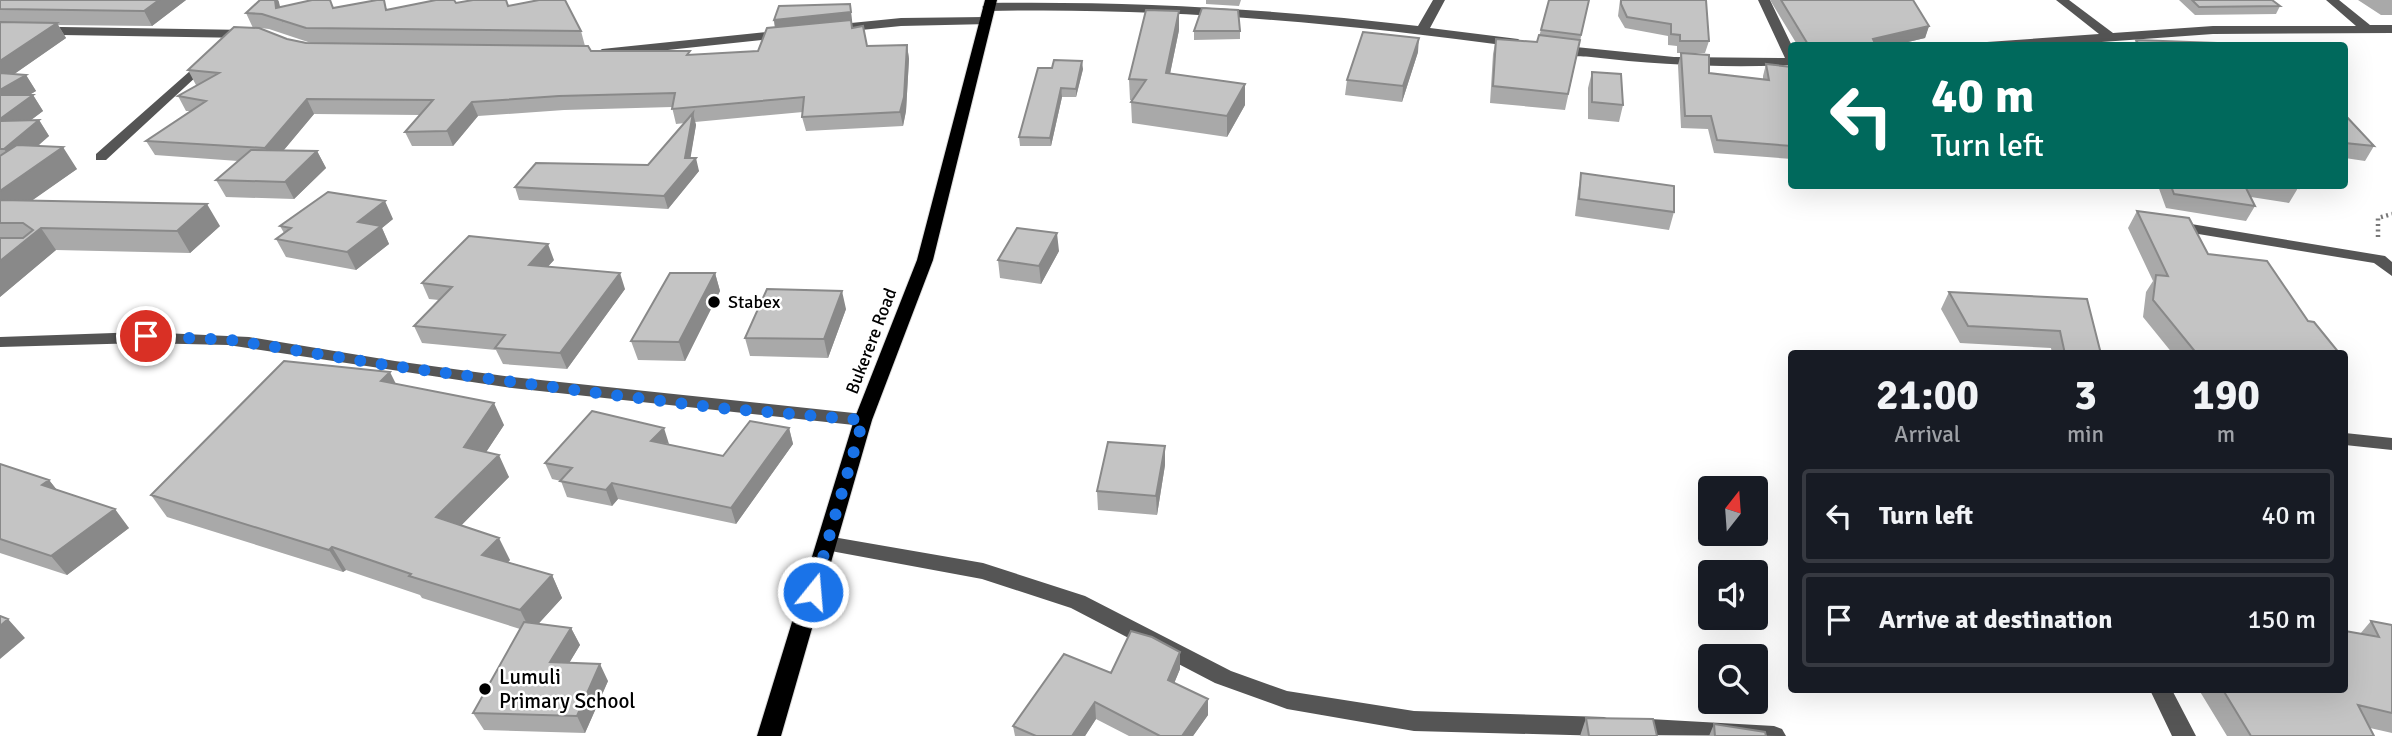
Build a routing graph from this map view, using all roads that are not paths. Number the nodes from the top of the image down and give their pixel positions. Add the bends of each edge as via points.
1 (1439, 0) edge
2 (1764, 0) edge
3 (2062, 0) edge
4 (2332, 0) edge
5 (988, 9) edge
6 (2366, 28) junction
7 (2392, 29) edge
8 (0, 30) edge
9 (1422, 30) junction
10 (236, 34) junction
11 (258, 34) edge
12 (2109, 36) junction
13 (2036, 42) edge
14 (1532, 45) edge
15 (1546, 47) edge
16 (1788, 51) edge
17 (593, 53) edge
18 (1788, 60) edge
19 (101, 157) dead end
20 (2179, 227) edge
21 (2392, 271) edge
22 (0, 342) edge
23 (863, 420) junction
24 (2348, 439) edge
25 (2392, 444) edge
26 (827, 544) junction
27 (2162, 693) edge
28 (769, 736) edge
29 (1774, 736) edge
30 (2184, 736) edge

1 - 9 street
2 - 16 street
3 - 12 street
4 - 6 street
5 - 9 street via 1226,10
5 - 17 street
5 - 23 main road, Bukerere Road via 925,260
6 - 7 street
6 - 12 street
8 - 10 street
9 - 14 street
10 - 11 street
10 - 19 street
12 - 13 street
15 - 18 street via 1652,60 1739,64
20 - 21 street via 2379,259
22 - 23 street via 146,336 231,340 605,394
23 - 26 main road, Bukerere Road
24 - 25 street
26 - 28 main road, Bukerere Road
26 - 29 street via 983,571 1078,602 1223,677 1287,700 1414,722
27 - 30 street

